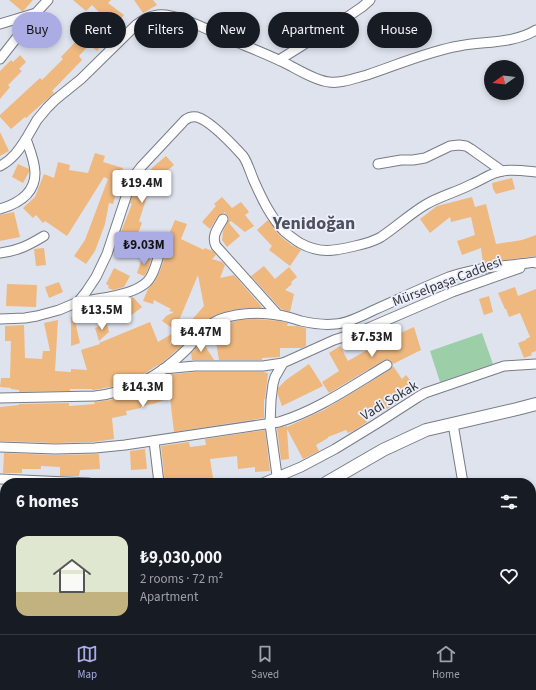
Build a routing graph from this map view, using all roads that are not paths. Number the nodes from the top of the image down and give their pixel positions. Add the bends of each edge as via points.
1 (48, 0) edge
2 (370, 0) edge
3 (37, 12) edge
4 (12, 20) edge
5 (0, 24) edge
6 (536, 30) edge
7 (12, 44) edge
8 (0, 59) edge
9 (279, 60) junction
10 (26, 139) junction
11 (378, 164) dead end
12 (0, 166) edge
13 (502, 171) junction
14 (536, 172) edge
15 (0, 209) edge
16 (222, 219) dead end
17 (44, 236) dead end
18 (160, 252) dead end
19 (0, 253) edge
20 (536, 262) edge
21 (78, 302) junction
22 (278, 315) junction
23 (0, 320) edge
24 (283, 363) junction
25 (536, 364) edge
26 (387, 365) dead end
27 (163, 369) junction
28 (0, 398) edge
29 (536, 404) edge
30 (270, 424) junction
31 (453, 424) junction
32 (154, 441) junction
33 (0, 447) edge
34 (158, 478) edge
35 (278, 478) edge
36 (282, 478) edge
37 (335, 478) edge
38 (462, 478) edge

1 - 3 street
2 - 9 street
4 - 5 street
6 - 9 street via 511,40 466,44 360,77 331,83 321,81
7 - 8 street
9 - 10 street via 181,19 167,15 152,16 136,25 81,79 54,100 37,120
10 - 12 street via 13,157
10 - 15 street via 34,165 35,179 29,192 16,204
11 - 13 street via 424,158 450,146 459,145
13 - 14 street
13 - 21 street via 426,204 374,240 337,250 319,250 305,246 285,232 261,197 243,156 211,125 192,117 185,120 132,179 107,254 96,277
16 - 22 street via 214,237 216,246
17 - 19 street via 20,249
18 - 21 street via 150,279 139,288 119,295
20 - 22 street via 482,268 456,275 340,324 303,322
20 - 24 street, Mürselpaşa Caddesi via 452,292
21 - 23 street via 37,316
22 - 27 street via 242,314 213,323
24 - 27 street, Mürselpaşa Caddesi
24 - 30 street via 273,384
25 - 36 street, Vadi Sokak via 504,366 425,393 335,449
26 - 30 street via 326,402
27 - 28 street via 132,388 107,394
29 - 31 street
30 - 32 street
30 - 35 street
31 - 37 street via 416,434
31 - 38 street
32 - 33 street via 78,449
32 - 34 street

